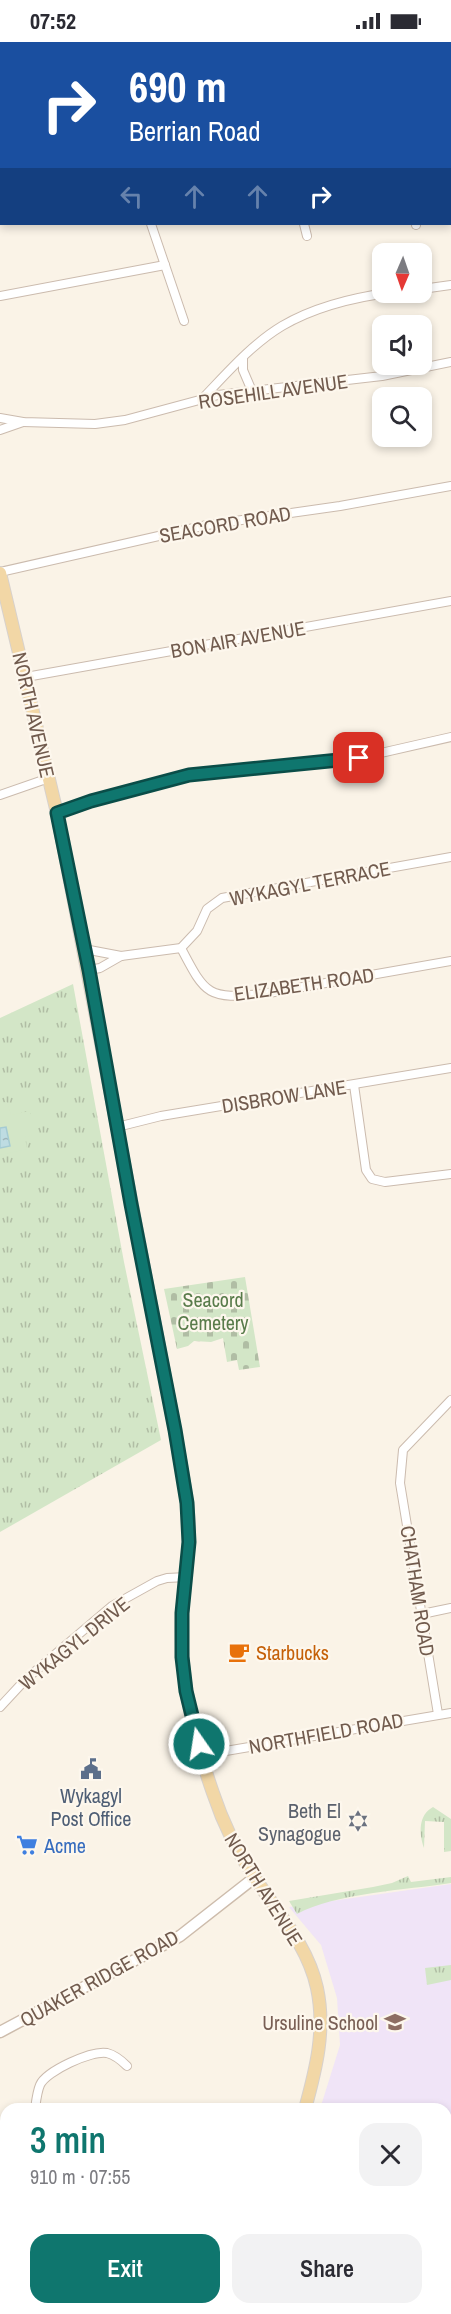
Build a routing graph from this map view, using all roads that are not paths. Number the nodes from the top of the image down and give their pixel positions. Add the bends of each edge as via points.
1 (151, 225) edge
2 (304, 225) edge
3 (307, 236) dead end
4 (165, 265) junction
5 (451, 285) edge
6 (432, 288) edge
7 (0, 296) edge
8 (372, 297) edge
9 (184, 321) dead end
10 (243, 359) junction
11 (451, 362) edge
12 (252, 391) junction
13 (202, 399) junction
14 (0, 418) edge
15 (23, 422) junction
16 (0, 430) edge
17 (451, 486) edge
18 (0, 573) edge
19 (451, 601) edge
20 (5, 614) edge
21 (26, 677) junction
22 (451, 737) edge
23 (49, 778) junction
24 (0, 795) edge
25 (57, 813) junction
26 (451, 857) edge
27 (181, 948) junction
28 (84, 949) junction
29 (122, 956) junction
30 (451, 961) edge
31 (89, 970) junction
32 (451, 1068) edge
33 (354, 1085) junction
34 (117, 1126) junction
35 (451, 1174) edge
36 (451, 1400) edge
37 (187, 1577) junction
38 (451, 1608) edge
39 (422, 1614) junction
40 (0, 1707) edge
41 (451, 1713) edge
42 (438, 1714) junction
43 (202, 1755) junction
44 (254, 1878) junction
45 (0, 2032) edge
46 (127, 2066) dead end
47 (36, 2103) edge
48 (306, 2103) edge

1 - 4 street
2 - 3 street
4 - 7 street
4 - 9 street
5 - 6 street
8 - 10 street via 297,318
10 - 12 street
10 - 13 street
11 - 12 street, ROSEHILL AVENUE via 382,376
12 - 13 street, ROSEHILL AVENUE
13 - 15 street, ROSEHILL AVENUE via 95,424
14 - 15 street, ROSEHILL AVENUE
15 - 16 street, ROSEHILL AVENUE
17 - 18 street, SEACORD ROAD via 207,525
18 - 20 main road, NORTH AVENUE
19 - 21 street, BON AIR AVENUE
20 - 21 main road, NORTH AVENUE
21 - 23 main road, NORTH AVENUE
22 - 25 street via 359,758 189,775
23 - 24 street
23 - 25 main road, NORTH AVENUE
25 - 28 main road, NORTH AVENUE
26 - 27 street, WYKAGYL TERRACE via 222,898 207,909 197,931
27 - 29 street
27 - 30 street, ELIZABETH ROAD via 203,987 213,993 238,996
28 - 29 street
28 - 31 main road, NORTH AVENUE
29 - 31 street
31 - 34 main road, NORTH AVENUE
32 - 33 street, DISBROW LANE
33 - 34 street, DISBROW LANE
33 - 35 street via 366,1170 372,1179 385,1182
34 - 37 main road, NORTH AVENUE via 187,1503
36 - 39 street, CHATHAM ROAD via 403,1450 400,1468 399,1483
37 - 40 street, WYKAGYL DRIVE via 157,1581 112,1606 26,1678
37 - 43 main road, NORTH AVENUE via 182,1657
38 - 39 street
39 - 42 street, CHATHAM ROAD
41 - 42 street, NORTHFIELD ROAD
42 - 43 street, NORTHFIELD ROAD
43 - 44 main road, NORTH AVENUE via 228,1831
44 - 45 street, QUAKER RIDGE ROAD via 180,1936
44 - 48 main road, NORTH AVENUE via 302,1950 317,1988 320,2040
46 - 47 street via 106,2052 75,2061 40,2084

